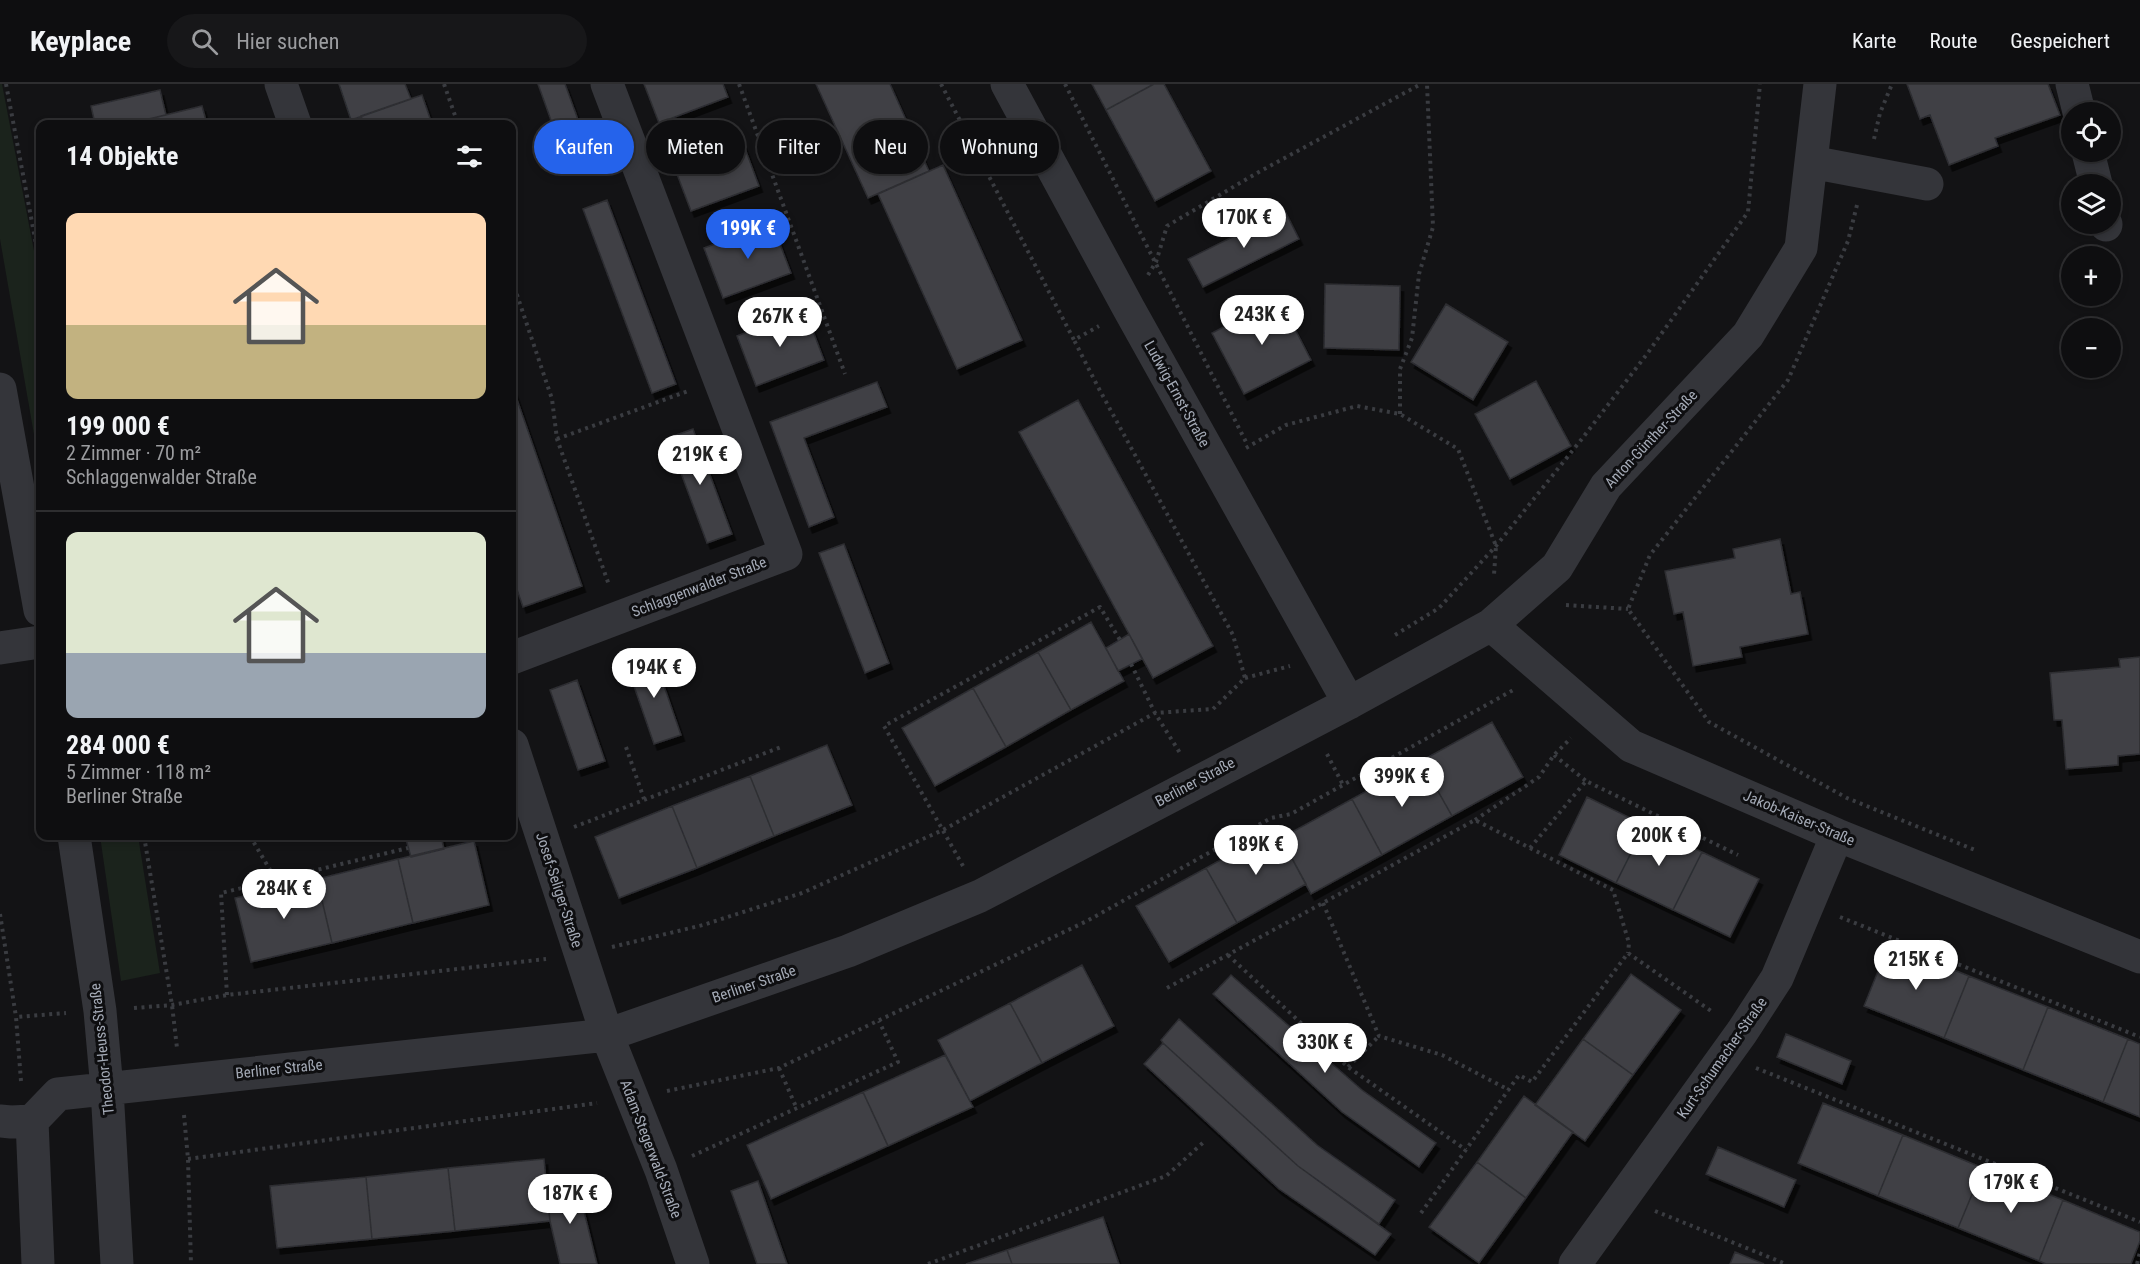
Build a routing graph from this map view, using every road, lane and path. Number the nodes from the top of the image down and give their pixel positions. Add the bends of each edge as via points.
1 (6, 84) edge
2 (281, 84) edge
3 (444, 84) edge
4 (607, 84) edge
5 (739, 84) edge
6 (941, 84) edge
7 (1007, 84) edge
8 (1065, 84) edge
9 (1421, 84) edge
10 (1427, 84) edge
11 (1760, 84) edge
12 (1820, 84) edge
13 (1892, 84) edge
14 (2072, 84) edge
15 (2076, 102) edge
16 (294, 120) edge
17 (457, 120) edge
18 (1811, 162) junction
19 (1866, 171) junction
20 (1927, 184) dead end
21 (36, 244) edge
22 (1156, 262) junction
23 (516, 292) edge
24 (1129, 309) junction
25 (1074, 340) junction
26 (845, 374) dead end
27 (719, 379) junction
28 (0, 389) edge
29 (1400, 414) junction
30 (557, 439) junction
31 (1249, 447) junction
32 (1217, 465) junction
33 (1496, 546) junction
34 (36, 588) edge
35 (1516, 602) junction
36 (1628, 609) junction
37 (620, 617) junction
38 (1491, 625) junction
39 (1390, 638) dead end
40 (1119, 640) dead end
41 (36, 643) edge
42 (0, 648) edge
43 (516, 656) edge
44 (1131, 664) dead end
45 (1349, 703) junction
46 (1155, 713) junction
47 (1596, 715) junction
48 (626, 747) dead end
49 (781, 747) dead end
50 (1554, 755) junction
51 (516, 758) edge
52 (1198, 780) junction
53 (1586, 781) junction
54 (644, 800) junction
55 (1475, 820) junction
56 (943, 830) junction
57 (1837, 835) junction
58 (542, 839) junction
59 (75, 840) edge
60 (252, 840) edge
61 (408, 848) dead end
62 (1530, 848) junction
63 (1979, 852) dead end
64 (1738, 855) dead end
65 (276, 880) junction
66 (980, 896) junction
67 (1323, 903) junction
68 (1808, 904) junction
69 (0, 914) edge
70 (1628, 953) junction
71 (580, 955) junction
72 (1228, 956) junction
73 (2140, 957) edge
74 (1167, 988) dead end
75 (227, 995) junction
76 (100, 1011) junction
77 (16, 1017) junction
78 (879, 1021) dead end
79 (607, 1035) junction
80 (1380, 1036) junction
81 (2140, 1037) edge
82 (1733, 1044) junction
83 (1348, 1067) junction
84 (779, 1068) dead end
85 (107, 1089) junction
86 (1509, 1090) junction
87 (797, 1108) junction
88 (14, 1122) edge
89 (1205, 1141) dead end
90 (1466, 1150) junction
91 (661, 1170) junction
92 (1623, 1198) junction
93 (1421, 1213) dead end
94 (2140, 1222) edge
95 (2140, 1252) edge
96 (38, 1264) edge
97 (117, 1264) edge
98 (693, 1264) edge
99 (928, 1264) edge
100 (1575, 1264) edge
101 (1786, 1264) edge
102 (2137, 1264) edge

1 - 21 path
2 - 16 street
3 - 17 path
4 - 27 street, Schlaggenwalder Straße
5 - 26 path
6 - 25 path
7 - 24 street, Ludwig-Ernst-Straße
8 - 22 path
9 - 22 path via 1167,226
10 - 29 path via 1434,227 1419,274 1412,338 1400,369
11 - 33 path via 1748,212 1647,354
12 - 18 street, Anton-Günther-Straße
13 - 19 path via 1880,113
14 - 15 street
18 - 19 street
18 - 35 street, Anton-Günther-Straße via 1802,248 1748,334 1606,486 1557,567
19 - 20 street
19 - 36 path via 1848,241 1788,380 1650,555
22 - 24 path
22 - 31 path
23 - 30 path via 552,399
24 - 25 path
24 - 32 street, Ludwig-Ernst-Straße
25 - 46 path via 1233,635 1245,678 1213,709
27 - 30 path
27 - 37 street, Schlaggenwalder Straße via 786,555
28 - 34 street
29 - 31 path via 1357,405 1286,425
29 - 33 path via 1458,449
30 - 37 path
31 - 32 path
32 - 45 street, Ludwig-Ernst-Straße
33 - 38 path
33 - 39 path via 1439,608
35 - 36 path
35 - 38 street, Anton-Günther-Straße
36 - 63 path via 1709,722 1847,798
37 - 43 street, Schlaggenwalder Straße
38 - 45 street, Anton-Günther-Straße
38 - 47 street, Jakob-Kaiser-Straße
40 - 56 path via 1100,607 884,726
41 - 42 street
44 - 46 path
45 - 52 street, Berliner Straße
46 - 52 path
46 - 56 path
47 - 50 path
47 - 57 street, Jakob-Kaiser-Straße via 1631,746
48 - 54 path
49 - 54 path
50 - 53 path
50 - 55 path via 1539,777
51 - 58 street, Josef-Seliger-Straße
52 - 66 street, Berliner Straße
53 - 62 path
53 - 64 path
54 - 58 path
55 - 62 path
55 - 67 path
56 - 66 path
56 - 71 path via 802,893 703,925
57 - 68 street, Kurt-Schumacher-Straße
57 - 73 street, Jakob-Kaiser-Straße
58 - 71 street, Josef-Seliger-Straße
59 - 76 street, Theodor-Heuss-Straße
60 - 65 path
61 - 65 path
62 - 70 path via 1613,890 1629,943
65 - 75 path via 222,893
66 - 79 street, Berliner Straße via 848,951
67 - 72 path
67 - 80 path
68 - 81 path
68 - 82 street, Kurt-Schumacher-Straße via 1777,978
69 - 77 path
70 - 82 path
70 - 86 path via 1532,1082 1519,1075
71 - 75 path
71 - 79 street, Josef-Seliger-Straße
72 - 74 path
72 - 83 path
75 - 76 path via 172,1005
76 - 77 path
76 - 85 street, Theodor-Heuss-Straße
77 - 88 path via 21,1088
78 - 87 path via 898,1062
79 - 85 street, Berliner Straße
79 - 91 street, Adam-Stegerwald-Straße
80 - 83 path
80 - 86 path via 1442,1055
82 - 92 street, Kurt-Schumacher-Straße
82 - 94 path
83 - 90 path
84 - 87 path
85 - 88 street, Berliner Straße via 58,1094
85 - 97 street, Theodor-Heuss-Straße
86 - 90 path
87 - 91 path
88 - 96 street
89 - 99 path via 1166,1176
90 - 93 path
91 - 98 street, Adam-Stegerwald-Straße
92 - 100 street, Kurt-Schumacher-Straße
92 - 101 path
95 - 102 path

